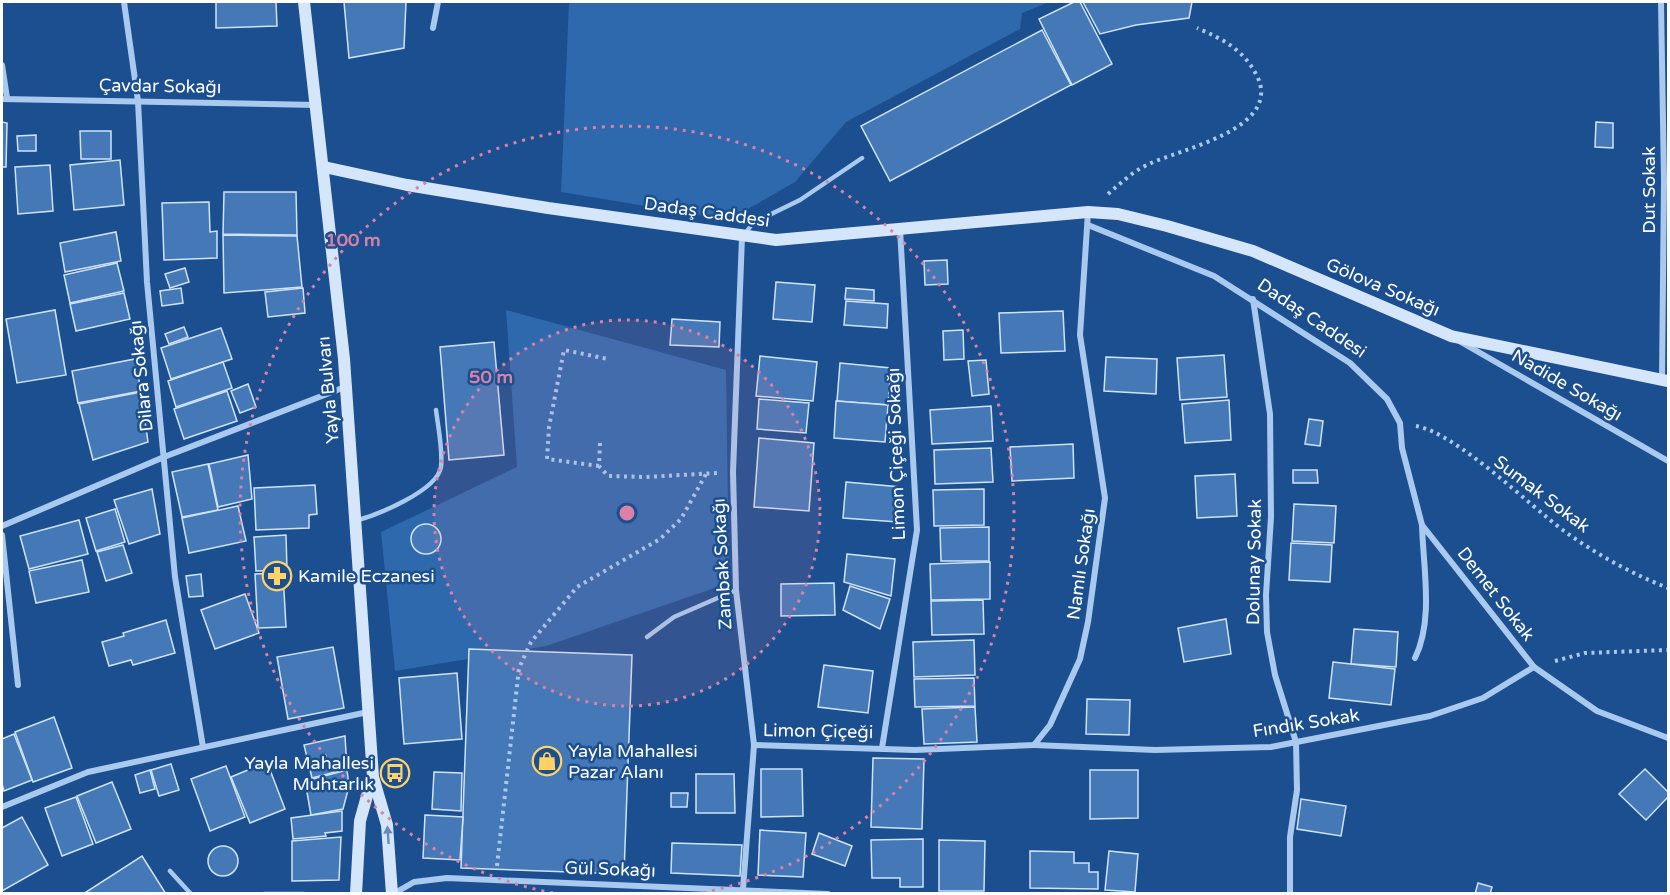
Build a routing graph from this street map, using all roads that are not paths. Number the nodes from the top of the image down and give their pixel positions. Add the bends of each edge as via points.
1 (124, 2) edge
2 (304, 2) edge
3 (438, 2) edge
4 (1661, 2) edge
5 (433, 28) dead end
6 (2, 65) edge
7 (4, 99) edge
8 (138, 101) junction
9 (318, 105) junction
10 (862, 158) dead end
11 (324, 167) junction
12 (1088, 219) junction
13 (900, 229) junction
14 (742, 237) junction
15 (1253, 299) junction
16 (1451, 336) junction
17 (1665, 380) edge
18 (346, 387) junction
19 (436, 410) dead end
20 (164, 457) junction
21 (1668, 460) edge
22 (356, 521) junction
23 (1422, 525) junction
24 (2, 526) edge
25 (2, 535) edge
26 (736, 590) junction
27 (647, 637) dead end
28 (1415, 658) dead end
29 (1534, 667) junction
30 (18, 685) dead end
31 (369, 712) junction
32 (1668, 737) edge
33 (1296, 742) junction
34 (754, 745) junction
35 (1034, 745) junction
36 (203, 747) junction
37 (882, 748) junction
38 (373, 777) junction
39 (2, 807) edge
40 (170, 871) dead end
41 (743, 889) junction
42 (190, 894) edge
43 (264, 894) edge
44 (304, 894) edge
45 (356, 894) edge
46 (393, 894) edge
47 (828, 894) edge
48 (1290, 894) edge

1 - 8 street, Dilara Sokağı
2 - 9 street, Yayla Bulvarı
3 - 5 street
4 - 17 street, Dut Sokak
6 - 7 street
7 - 8 street, Çavdar Sokağı
8 - 9 street, Çavdar Sokağı
8 - 20 street, Dilara Sokağı via 147,282
9 - 11 street, Yayla Bulvarı
10 - 14 lane via 800,200 753,223
11 - 14 street, Dadaş Caddesi via 407,185
11 - 18 street, Yayla Bulvarı
12 - 13 street, Dadaş Caddesi
12 - 15 street, Dadaş Caddesi via 1214,276
12 - 16 street, Gölova Sokağı via 1118,214 1253,251
12 - 35 street, Namlı Sokağı via 1080,335 1106,498 1080,658 1050,725
13 - 14 street, Dadaş Caddesi via 776,240
13 - 37 street, Limon Çiçeği Sokağı via 917,530
14 - 26 street, Zambak Sokağı via 733,472
15 - 23 street, Dadaş Caddesi via 1350,363 1387,399 1400,423 1402,448
15 - 33 street, Dolunay Sokak via 1270,414 1267,632 1275,675
16 - 17 street, Gölova Sokağı
16 - 21 street, Nadide Sokağı
18 - 20 street
18 - 22 street, Yayla Bulvarı
19 - 22 lane via 441,465 438,475 400,504
20 - 24 street
20 - 36 street, Dilara Sokağı via 175,577
22 - 31 street, Yayla Bulvarı
23 - 28 street via 1425,619
23 - 29 street, Demet Sokak
25 - 30 street
26 - 27 lane via 674,617
26 - 34 street, Zambak Sokağı
29 - 32 street, Demet Sokak via 1597,711
29 - 33 street, Fındık Sokak via 1483,698 1430,716
31 - 36 street
31 - 38 street, Yayla Bulvarı
33 - 35 street, Fındık Sokak via 1271,747 1155,750
33 - 48 street, Dolunay Sokak
34 - 37 street, Limon Çiçeği
34 - 41 street, Zambak Sokağı
35 - 37 street via 948,750
36 - 39 street via 88,772
38 - 45 street, Yayla Bulvarı via 360,821
46 -> 38 street, Yayla Bulvarı via 387,825
40 - 42 lane
41 - 46 street, Gül Sokağı via 447,878 414,882
41 - 47 street, Gül Sokağı
43 - 44 lane

